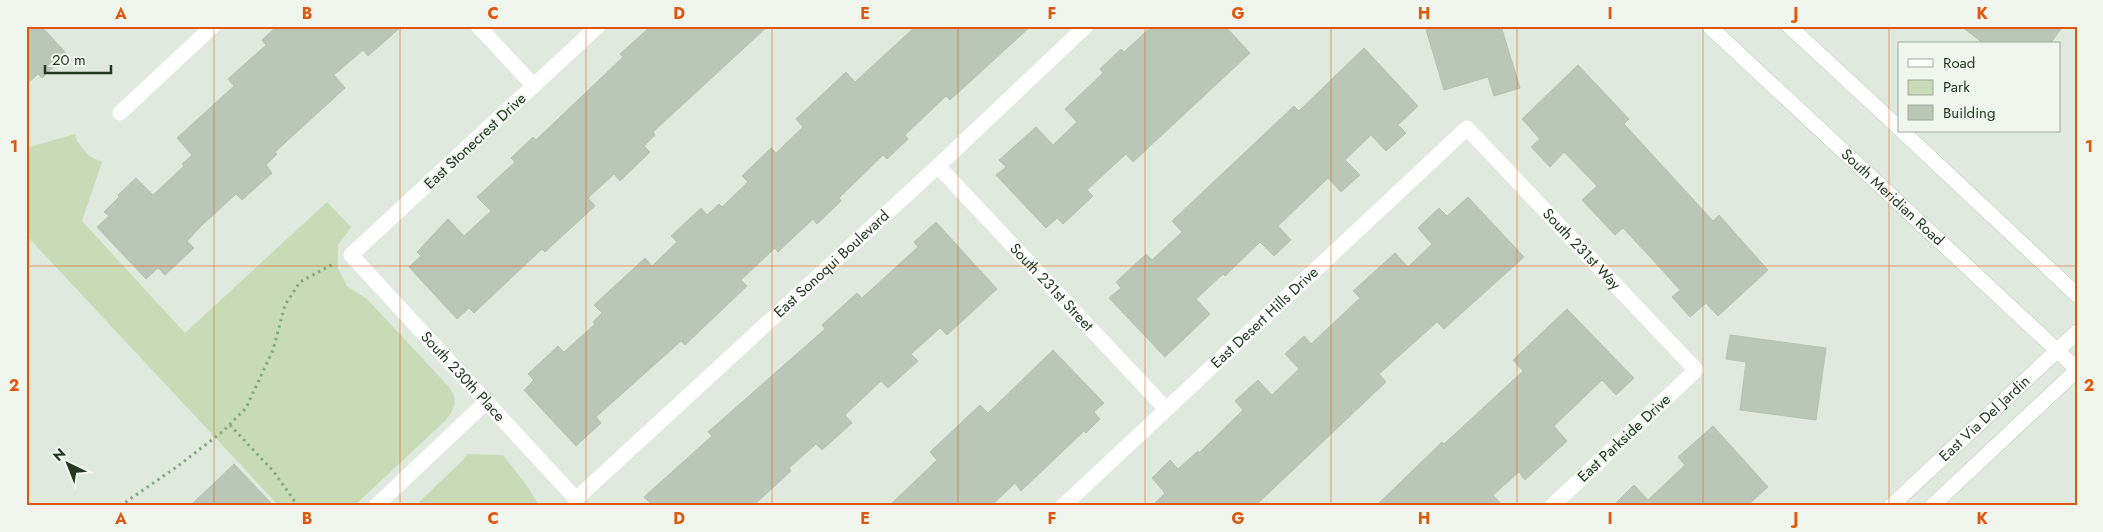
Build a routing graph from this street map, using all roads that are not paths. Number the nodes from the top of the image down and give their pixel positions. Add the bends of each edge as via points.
1 (213, 26) edge
2 (478, 26) edge
3 (598, 26) edge
4 (1086, 26) edge
5 (1709, 26) edge
6 (1789, 26) edge
7 (534, 86) junction
8 (120, 113) dead end
9 (1898, 127) edge
10 (1466, 128) joint
11 (1903, 132) edge
12 (938, 166) junction
13 (351, 255) joint
14 (2077, 294) edge
15 (2077, 332) edge
16 (2058, 350) junction
17 (2077, 369) edge
18 (1696, 370) joint
19 (486, 402) junction
20 (1166, 409) junction
21 (576, 499) joint
22 (376, 506) edge
23 (1063, 506) edge
24 (1552, 506) edge
25 (1891, 506) edge
26 (1932, 506) edge

1 - 8 street
2 - 7 street
3 - 7 street, East Stonecrest Drive
4 - 12 street, East Sonoqui Boulevard
5 - 16 street, South Meridian Road
6 - 9 street
7 - 13 street, East Stonecrest Drive
10 - 18 street, South 231st Way
10 - 20 street, East Desert Hills Drive
11 - 14 street
12 - 20 street, South 231st Street
12 - 21 street, East Sonoqui Boulevard
13 - 19 street, South 230th Place
15 - 16 street, East Via Del Jardin
16 - 17 street, South Meridian Road
16 - 25 street, East Via Del Jardin
17 - 26 street, East Via Del Jardin
18 - 24 street, East Parkside Drive
19 - 21 street, South 230th Place
19 - 22 street
20 - 23 street, East Desert Hills Drive

